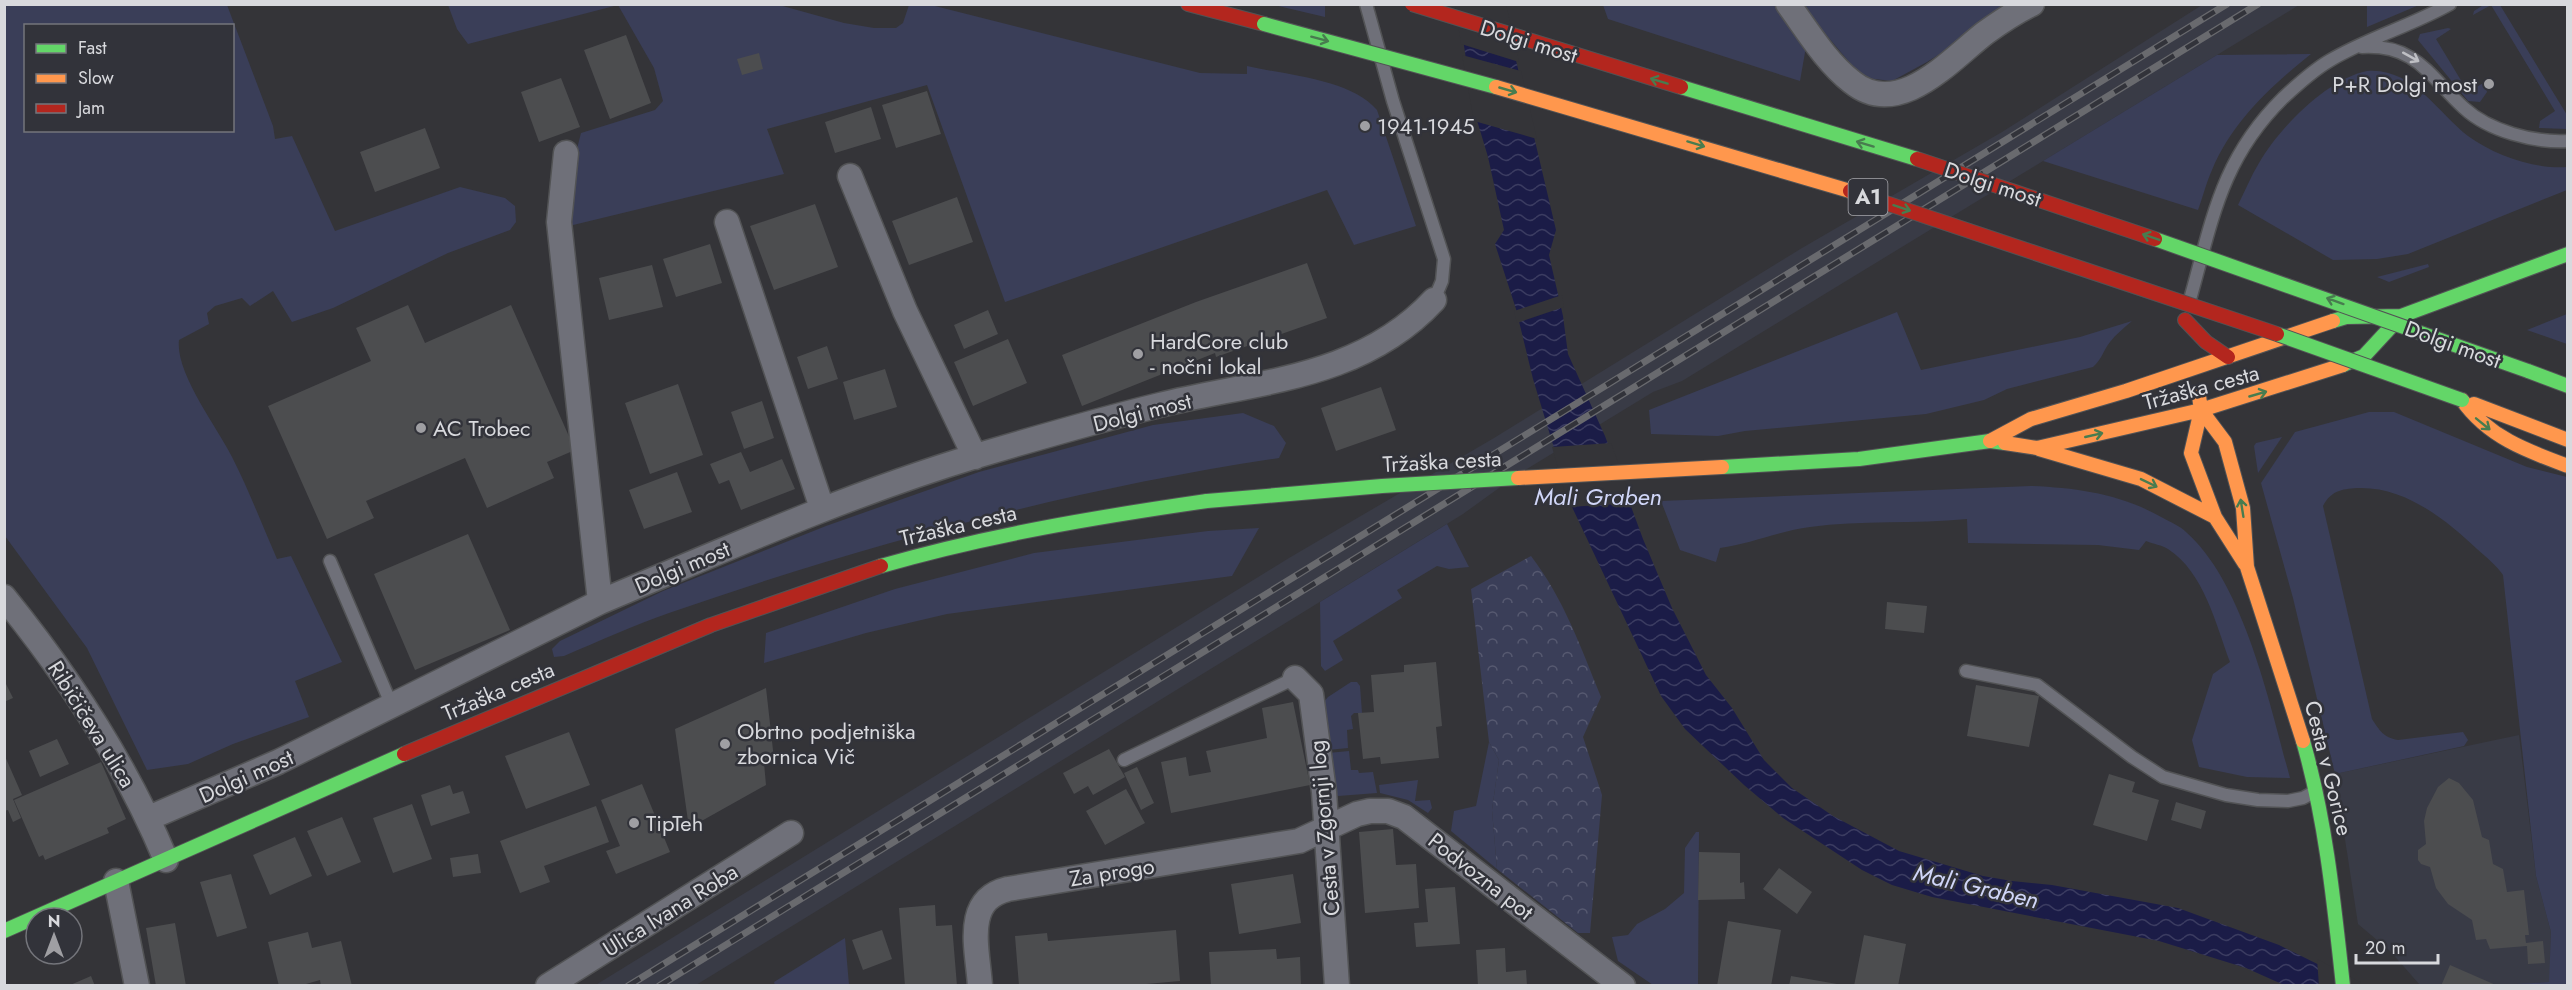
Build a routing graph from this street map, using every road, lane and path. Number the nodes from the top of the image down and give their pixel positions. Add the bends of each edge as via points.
1 (1188, 4) edge
2 (1366, 4) edge
3 (1412, 4) edge
4 (1788, 4) edge
5 (2032, 4) edge
6 (2450, 4) edge
7 (2355, 47) junction
8 (2568, 141) edge
9 (566, 153) dead end
10 (850, 176) dead end
11 (727, 222) dead end
12 (2568, 254) edge
13 (1434, 300) joint
14 (2401, 316) junction
15 (2185, 320) junction
16 (2188, 339) dead end
17 (2228, 357) junction
18 (2192, 363) junction
19 (2568, 370) edge
20 (2528, 371) junction
21 (2568, 386) edge
22 (2462, 400) junction
23 (2201, 410) junction
24 (2568, 440) edge
25 (1990, 441) junction
26 (2037, 448) junction
27 (975, 457) junction
28 (2568, 466) edge
29 (822, 508) junction
30 (2215, 517) junction
31 (330, 561) dead end
32 (2247, 567) junction
33 (4, 597) edge
34 (600, 602) junction
35 (1966, 671) dead end
36 (1295, 678) joint
37 (392, 706) junction
38 (1124, 760) dead end
39 (2317, 790) junction
40 (149, 818) junction
41 (1326, 828) junction
42 (791, 833) dead end
43 (166, 860) junction
44 (116, 882) junction
45 (4, 931) edge
46 (136, 986) edge
47 (548, 986) edge
48 (981, 986) edge
49 (1337, 986) edge
50 (1623, 986) edge
51 (2343, 986) edge

1 -> 22 main road, A1, bridge via 1541,100 1829,184 2112,276
2 - 13 lane, Dolgi most via 1444,259 1442,281
20 -> 3 main road, Dolgi most / A1, bridge via 2276,279 2051,203
4 - 5 street via 1828,58 1852,83 1873,93 1899,93 1925,82 1986,32
6 - 7 lane
7 -> 8 lane via 2387,48 2416,59 2463,107 2496,127 2546,141
7 - 15 lane via 2327,62 2285,96 2233,161
9 - 34 street, Dolgi most via 559,222
10 - 27 street via 906,311
11 - 29 street
12 - 14 main road, Tržaška cesta
13 - 27 street, Dolgi most via 1417,319 1332,367 1161,405
14 - 17 main road, Tržaška cesta via 2346,317
23 -> 14 main road, Tržaška cesta via 2301,381 2364,356
15 - 16 lane
15 - 17 main road
17 - 18 main road, Tržaška cesta
18 - 23 main road, Cesta v Gorice
18 - 25 main road, Tržaška cesta via 2031,419
19 - 20 main road
20 - 21 main road, Dolgi most / A1
22 - 24 main road, A1
22 -> 28 main road via 2470,414 2510,443
26 -> 23 main road, Tržaška cesta
23 - 30 main road, Cesta v Gorice via 2191,453
32 -> 23 main road, Cesta v Gorice via 2243,508 2225,442
25 - 26 main road, Tržaška cesta
25 - 43 main road, Tržaška cesta, bridge via 1859,459 1382,486 1207,501 1058,524 964,544 804,591 675,639
26 -> 30 main road via 2140,479
27 - 29 street, Dolgi most
29 - 34 street, Dolgi most
30 - 32 main road, Cesta v Gorice
31 - 37 lane
32 - 39 main road, Cesta v Gorice
33 - 40 street, Ribičičeva ulica via 85,705
34 - 37 street, Dolgi most
35 - 39 lane via 2037,685 2163,777 2258,800 2289,801
36 - 38 lane
36 - 41 street, Cesta v Zgornji log via 1311,694
37 - 40 street, Dolgi most via 278,762
39 - 51 main road, Cesta v Gorice
40 - 43 street, Ribičičeva ulica
41 - 48 street, Za progo via 1299,841 990,895 976,920
41 - 49 street, Cesta v Zgornji log
41 - 50 street, Podvozna pot via 1370,810 1404,817
42 - 47 street, Ulica Ivana Roba
43 - 44 main road, Tržaška cesta
44 - 45 main road, Tržaška cesta
44 - 46 street

